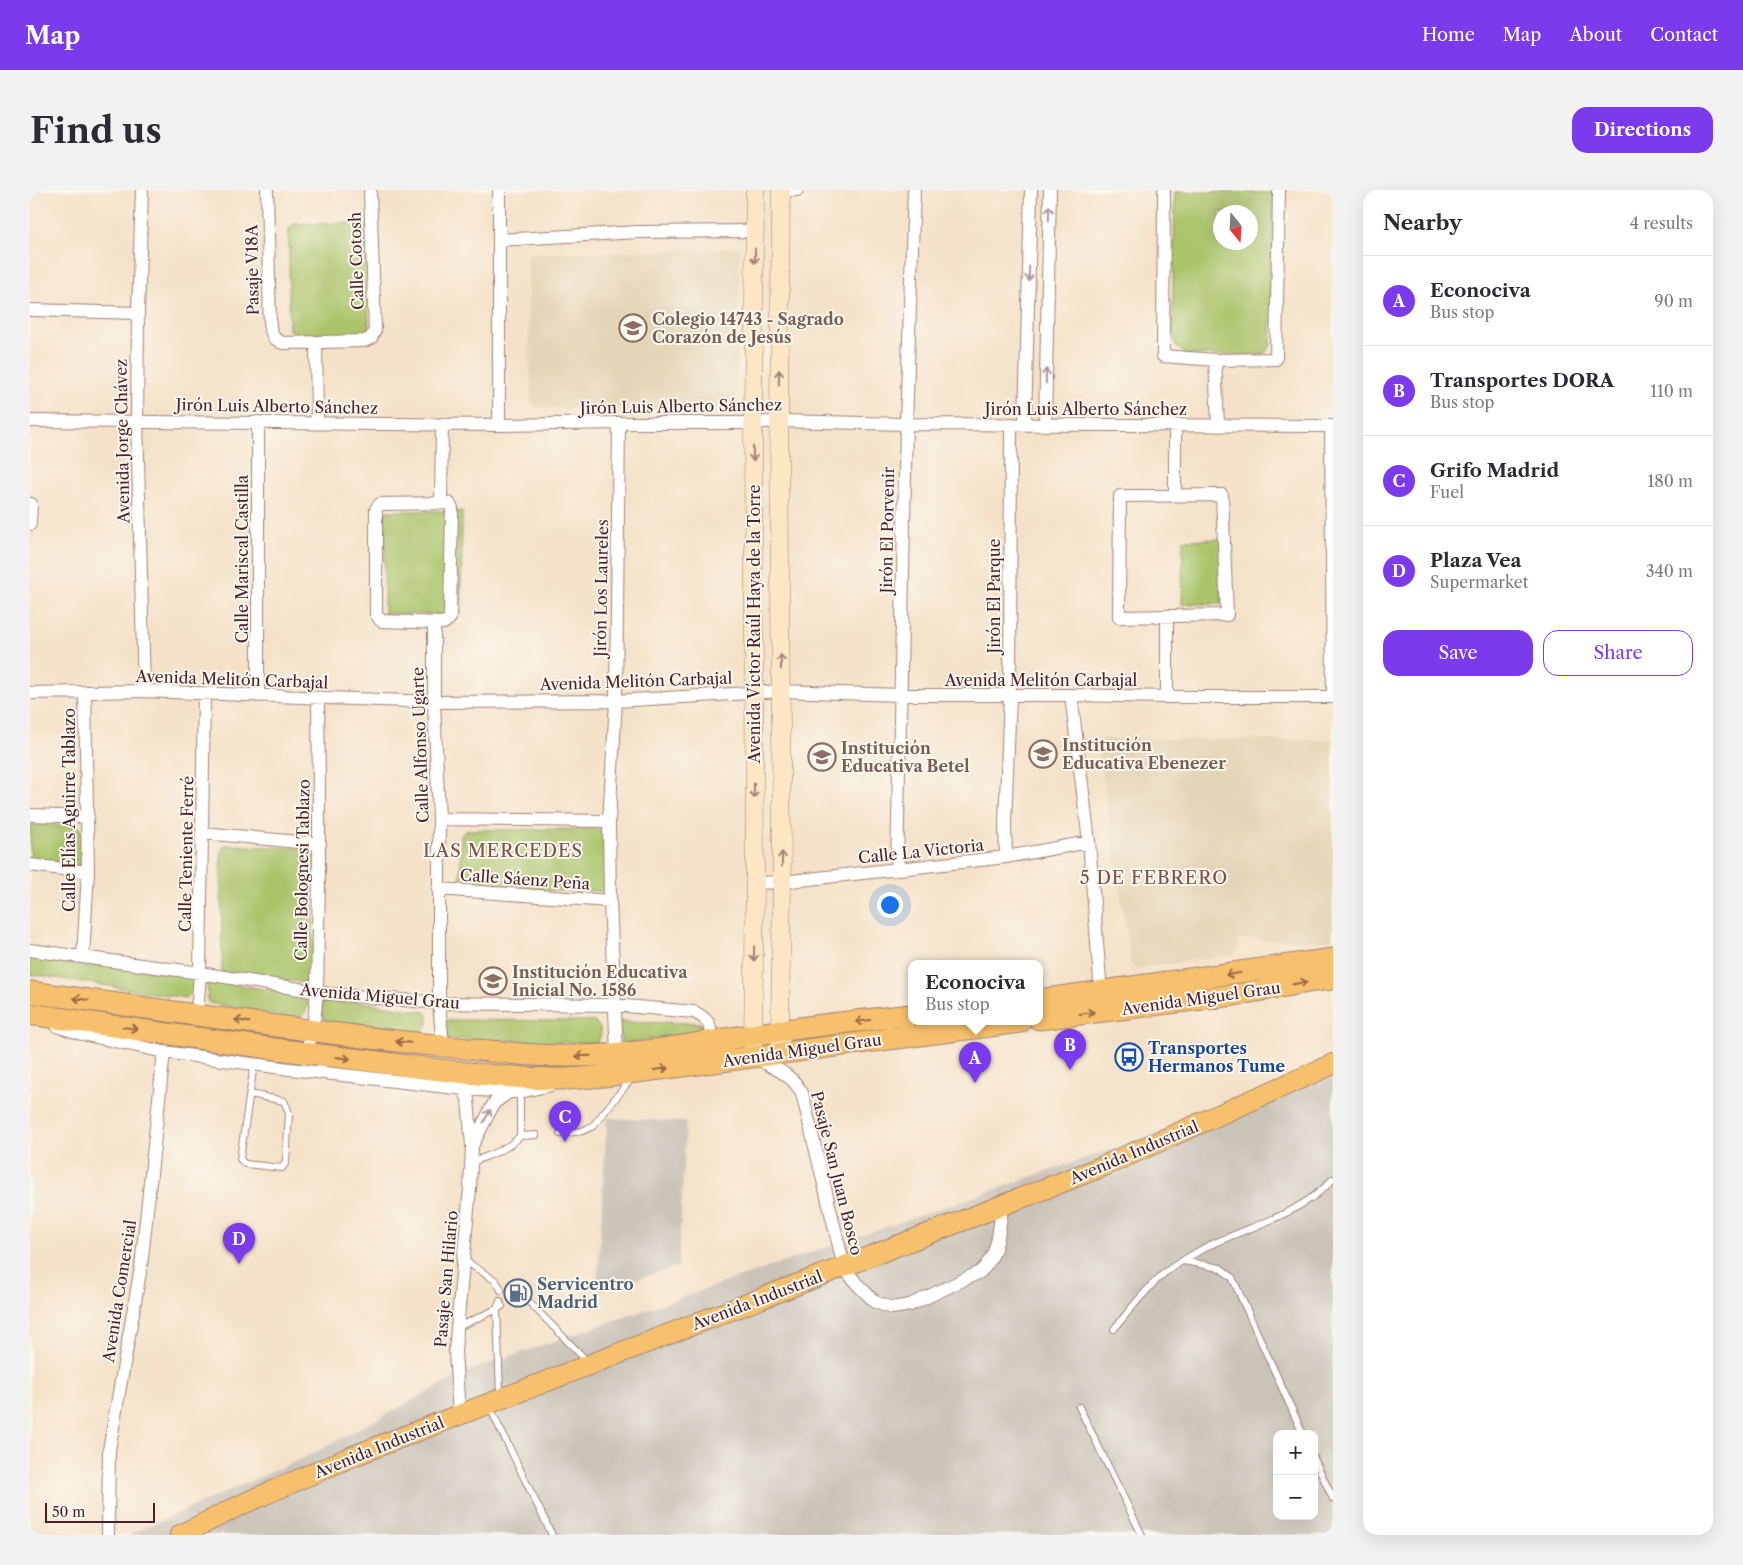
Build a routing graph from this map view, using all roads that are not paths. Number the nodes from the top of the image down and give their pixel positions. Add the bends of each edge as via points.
1 (142, 190) edge
2 (267, 190) edge
3 (370, 190) edge
4 (499, 190) edge
5 (756, 190) edge
6 (787, 190) edge
7 (914, 190) edge
8 (1031, 190) edge
9 (1050, 190) edge
10 (1164, 190) edge
11 (1279, 190) edge
12 (756, 231) junction
13 (499, 240) junction
14 (30, 310) edge
15 (138, 312) junction
16 (316, 342) junction
17 (1215, 360) junction
18 (30, 421) edge
19 (137, 421) junction
20 (779, 421) junction
21 (258, 422) junction
22 (620, 423) junction
23 (753, 423) junction
24 (316, 424) junction
25 (442, 424) junction
26 (906, 424) junction
27 (1011, 424) junction
28 (1025, 424) junction
29 (1045, 425) junction
30 (499, 426) junction
31 (1175, 426) junction
32 (1218, 426) junction
33 (1332, 426) edge
34 (1175, 495) junction
35 (441, 503) junction
36 (30, 504) edge
37 (30, 524) edge
38 (1167, 616) junction
39 (434, 623) junction
40 (144, 691) junction
41 (781, 691) junction
42 (86, 692) junction
43 (30, 693) edge
44 (204, 694) junction
45 (754, 694) junction
46 (1071, 694) junction
47 (900, 695) junction
48 (258, 696) junction
49 (1010, 696) junction
50 (1167, 697) junction
51 (1333, 697) edge
52 (318, 698) junction
53 (616, 700) junction
54 (434, 702) junction
55 (30, 815) edge
56 (88, 818) junction
57 (439, 819) junction
58 (609, 821) junction
59 (203, 833) junction
60 (1089, 842) junction
61 (320, 844) junction
62 (1006, 857) junction
63 (30, 865) edge
64 (897, 870) junction
65 (88, 872) junction
66 (782, 882) junction
67 (755, 883) junction
68 (438, 889) junction
69 (610, 901) junction
70 (30, 950) edge
71 (83, 957) junction
72 (1333, 959) edge
73 (200, 973) junction
74 (1333, 979) edge
75 (30, 992) edge
76 (317, 993) junction
77 (1101, 993) junction
78 (1043, 1000) edge
79 (439, 1003) junction
80 (614, 1005) junction
81 (30, 1014) edge
82 (197, 1014) junction
83 (908, 1015) edge
84 (30, 1018) edge
85 (1043, 1019) edge
86 (1001, 1025) edge
87 (780, 1030) junction
88 (312, 1032) junction
89 (752, 1034) junction
90 (712, 1041) junction
91 (443, 1046) junction
92 (164, 1052) junction
93 (617, 1054) junction
94 (754, 1057) junction
95 (303, 1061) junction
96 (779, 1061) junction
97 (254, 1064) junction
98 (1333, 1064) edge
99 (324, 1072) joint
100 (637, 1072) junction
101 (515, 1087) junction
102 (464, 1089) junction
103 (250, 1094) junction
104 (560, 1134) dead end
105 (536, 1135) dead end
106 (520, 1136) junction
107 (472, 1146) junction
108 (471, 1163) junction
109 (1333, 1179) edge
110 (1002, 1206) junction
111 (464, 1260) junction
112 (1184, 1261) junction
113 (844, 1267) junction
114 (501, 1290) dead end
115 (515, 1301) dead end
116 (458, 1327) junction
117 (1114, 1329) dead end
118 (591, 1364) junction
119 (494, 1401) junction
120 (1079, 1407) dead end
121 (459, 1415) junction
122 (1301, 1430) edge
123 (1318, 1467) edge
124 (1333, 1499) edge
125 (108, 1535) edge
126 (180, 1535) edge
127 (552, 1535) edge
128 (1142, 1535) edge

1 - 15 street, Avenida Jorge Chávez
2 - 16 street, Pasaje V18A via 270,328 274,338 282,343
3 - 16 street, Calle Cotosh via 375,330 364,341
4 - 13 street
5 - 12 main road, Avenida Víctor Raúl Haya de la Torre
20 -> 6 main road, Avenida Víctor Raúl Haya de la Torre
7 - 26 street, Jirón El Porvenir
8 -> 28 street
29 -> 9 street
10 - 17 street via 1163,356
11 - 17 street via 1276,359
12 - 13 street via 638,232
12 -> 23 main road, Avenida Víctor Raúl Haya de la Torre
13 - 30 street
14 - 15 street
15 - 19 street, Avenida Jorge Chávez
16 - 24 street
17 - 32 street
18 - 19 street, Jirón Luis Alberto Sánchez
19 - 21 street, Jirón Luis Alberto Sánchez
19 - 40 street, Avenida Jorge Chávez
20 - 23 street, Jirón Luis Alberto Sánchez
20 - 26 street, Jirón Luis Alberto Sánchez
41 -> 20 main road, Avenida Víctor Raúl Haya de la Torre
21 - 24 street, Jirón Luis Alberto Sánchez
21 - 48 street, Calle Mariscal Castilla
22 - 23 street, Jirón Luis Alberto Sánchez
22 - 30 street, Jirón Luis Alberto Sánchez
22 - 53 street, Jirón Los Laureles
23 -> 45 main road, Avenida Víctor Raúl Haya de la Torre
24 - 25 street, Jirón Luis Alberto Sánchez
25 - 30 street, Jirón Luis Alberto Sánchez
25 - 35 street
26 - 27 street, Jirón Luis Alberto Sánchez
26 - 47 street, Jirón El Porvenir
27 - 28 street, Jirón Luis Alberto Sánchez
27 - 49 street, Jirón El Parque
28 - 29 street, Jirón Luis Alberto Sánchez
29 - 31 street, Jirón Luis Alberto Sánchez
31 - 32 street, Jirón Luis Alberto Sánchez
31 - 34 street
32 - 33 street, Jirón Luis Alberto Sánchez
33 - 51 street
34 - 38 street via 1120,496 1119,617
34 - 38 street via 1222,494 1227,615
35 - 39 street via 448,503 452,508 450,618 444,623
35 - 39 street via 380,504 376,509 378,618 381,621
36 - 37 street
38 - 50 street
39 - 54 street, Calle Alfonso Ugarte
40 - 42 street, Avenida Melitón Carbajal
40 - 44 street, Avenida Melitón Carbajal
41 - 45 street, Avenida Melitón Carbajal
41 - 47 street, Avenida Melitón Carbajal
66 -> 41 main road, Avenida Víctor Raúl Haya de la Torre
42 - 43 street, Avenida Melitón Carbajal
42 - 56 street, Calle Elías Aguirre Tablazo
44 - 48 street, Avenida Melitón Carbajal
44 - 59 street, Calle Teniente Ferré
45 - 53 street, Avenida Melitón Carbajal
45 -> 67 main road, Avenida Víctor Raúl Haya de la Torre
46 - 49 street, Avenida Melitón Carbajal
46 - 50 street, Avenida Melitón Carbajal
46 - 60 street
47 - 49 street, Avenida Melitón Carbajal
47 - 64 street, Jirón El Porvenir
48 - 52 street, Avenida Melitón Carbajal
49 - 62 street, Jirón El Parque
50 - 51 street, Avenida Melitón Carbajal
52 - 54 street, Avenida Melitón Carbajal
52 - 61 street, Calle Bolognesi Tablazo
53 - 54 street, Avenida Melitón Carbajal
53 - 58 street, Jirón Los Laureles
54 - 57 street, Calle Alfonso Ugarte
55 - 56 street
56 - 65 street, Calle Elías Aguirre Tablazo
57 - 58 street
57 - 68 street, Calle Alfonso Ugarte
58 - 69 street, Jirón Los Laureles
59 - 61 street
59 - 73 street, Calle Teniente Ferré
60 - 62 street, Calle La Victoria
60 - 77 street
61 - 76 street, Calle Bolognesi Tablazo
62 - 64 street, Calle La Victoria
63 - 65 street
64 - 66 street, Calle La Victoria
65 - 71 street, Calle Elías Aguirre Tablazo
66 - 67 street, Calle La Victoria
66 - 87 main road, Avenida Víctor Raúl Haya de la Torre
67 -> 89 main road, Avenida Víctor Raúl Haya de la Torre
68 - 69 street, Calle Sáenz Peña
68 - 79 street, Calle Alfonso Ugarte
69 - 80 street, Jirón Los Laureles
70 - 71 street, Avenida Miguel Grau
71 - 73 street, Avenida Miguel Grau
72 -> 77 highway, Avenida Miguel Grau
73 - 76 street, Avenida Miguel Grau
73 - 82 street, Calle Teniente Ferré
85 -> 74 highway, Avenida Miguel Grau via 1234,996
82 -> 75 highway, Avenida Miguel Grau
76 - 79 street, Avenida Miguel Grau
76 - 88 street, Calle Bolognesi Tablazo
77 - 78 highway, Avenida Miguel Grau
79 - 80 street, Avenida Miguel Grau
79 - 91 street, Calle Alfonso Ugarte
80 - 90 street, Avenida Miguel Grau via 694,1012 710,1024
80 - 93 street, Jirón Los Laureles
81 -> 95 highway, Avenida Miguel Grau via 231,1044
88 -> 82 highway, Avenida Miguel Grau
83 -> 87 highway, Avenida Miguel Grau
84 - 92 street, Avenida Miguel Grau via 82,1034
86 - 96 highway, Avenida Miguel Grau
87 - 89 highway, Avenida Miguel Grau
87 - 96 main road, Avenida Víctor Raúl Haya de la Torre
91 -> 88 highway, Avenida Miguel Grau
88 - 95 street, Calle Bolognesi Tablazo
89 - 90 highway, Avenida Miguel Grau
89 - 94 main road, Avenida Víctor Raúl Haya de la Torre
90 - 93 highway, Avenida Miguel Grau
93 -> 91 highway, Avenida Miguel Grau via 565,1056
92 - 97 street, Avenida Miguel Grau
92 - 125 street, Avenida Comercial via 141,1267 109,1450
94 - 96 highway, Avenida Miguel Grau
100 -> 94 highway, Avenida Miguel Grau
95 - 97 street, Avenida Miguel Grau
95 - 99 highway
95 -> 101 highway, Avenida Miguel Grau
96 - 113 street, Pasaje San Juan Bosco via 802,1093
97 - 103 lane
98 - 110 main road, Avenida Industrial via 1104,1166
99 - 102 street, Avenida Miguel Grau
100 - 101 highway, Avenida Miguel Grau
100 - 104 lane via 593,1126
101 - 102 street, Avenida Miguel Grau
101 - 106 lane
107 -> 101 street, Pasaje San Hilario via 494,1103
102 - 107 street, Pasaje San Hilario via 468,1099
103 - 103 lane via 240,1160 245,1164 282,1168 286,1162 289,1114 284,1101
105 - 106 lane
106 - 108 lane via 505,1148
107 - 108 street, Pasaje San Hilario
108 - 111 street, Pasaje San Hilario
109 - 112 lane via 1324,1189 1291,1210 1209,1246
110 - 113 main road, Avenida Industrial
110 - 113 street via 998,1236 988,1264 980,1272 910,1305 892,1308 875,1302
111 - 114 lane via 496,1281
111 - 116 street, Pasaje San Hilario
112 - 117 lane via 1163,1274
112 - 122 lane via 1220,1268 1232,1277
113 - 118 main road, Avenida Industrial
115 - 118 lane via 527,1300
116 - 119 lane via 500,1306
116 - 121 street, Pasaje San Hilario via 456,1373
118 - 119 main road, Avenida Industrial
119 - 121 main road, Avenida Industrial
119 - 127 lane
120 - 128 lane
121 - 126 main road, Avenida Industrial via 353,1456
123 - 124 lane

